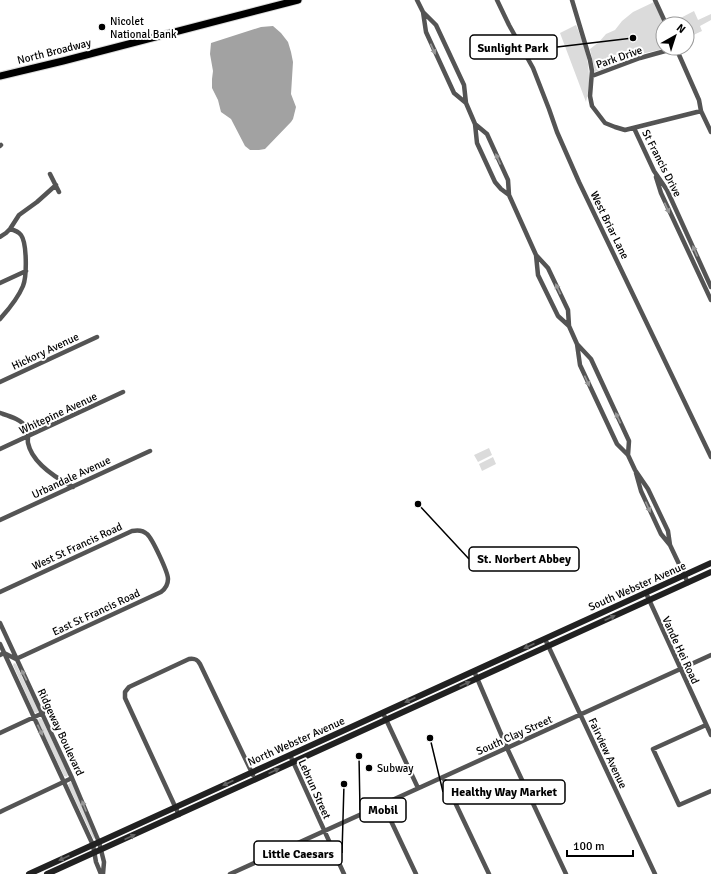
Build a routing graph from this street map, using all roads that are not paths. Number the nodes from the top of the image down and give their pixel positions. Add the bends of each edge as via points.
1 (298, 0) edge
2 (418, 0) edge
3 (497, 0) edge
4 (572, 0) edge
5 (655, 0) edge
6 (423, 12) junction
7 (662, 16) edge
8 (655, 54) edge
9 (680, 56) edge
10 (0, 76) edge
11 (592, 76) junction
12 (466, 103) junction
13 (701, 111) junction
14 (475, 124) junction
15 (634, 128) junction
16 (711, 132) edge
17 (654, 171) junction
18 (50, 174) dead end
19 (56, 185) junction
20 (59, 192) dead end
21 (509, 196) junction
22 (10, 229) junction
23 (0, 237) edge
24 (536, 255) junction
25 (26, 271) junction
26 (0, 283) edge
27 (711, 287) edge
28 (711, 300) edge
29 (0, 319) edge
30 (569, 326) junction
31 (97, 337) dead end
32 (577, 344) junction
33 (0, 382) edge
34 (123, 392) dead end
35 (0, 413) edge
36 (28, 436) junction
37 (0, 449) edge
38 (150, 451) dead end
39 (628, 455) junction
40 (711, 457) edge
41 (635, 470) junction
42 (73, 487) junction
43 (0, 520) edge
44 (670, 545) junction
45 (711, 564) edge
46 (166, 571) joint
47 (711, 572) edge
48 (684, 576) junction
49 (688, 583) junction
50 (0, 592) edge
51 (646, 593) junction
52 (649, 600) junction
53 (0, 623) edge
54 (572, 626) joint
55 (575, 634) joint
56 (545, 639) junction
57 (0, 644) edge
58 (549, 646) junction
59 (2, 654) edge
60 (711, 656) edge
61 (16, 659) junction
62 (680, 669) junction
63 (474, 671) junction
64 (477, 679) junction
65 (43, 713) junction
66 (383, 713) junction
67 (580, 715) junction
68 (34, 717) junction
69 (387, 720) junction
70 (706, 725) junction
71 (0, 733) edge
72 (711, 735) edge
73 (508, 748) junction
74 (290, 755) junction
75 (293, 762) junction
76 (252, 772) junction
77 (443, 777) junction
78 (72, 778) junction
79 (255, 780) junction
80 (64, 781) junction
81 (418, 788) junction
82 (711, 791) edge
83 (383, 804) junction
84 (176, 807) junction
85 (0, 812) edge
86 (179, 815) junction
87 (325, 831) junction
88 (96, 843) junction
89 (98, 851) junction
90 (29, 874) edge
91 (47, 874) edge
92 (102, 874) edge
93 (230, 874) edge
94 (344, 874) edge
95 (416, 874) edge
96 (489, 874) edge
97 (566, 874) edge
98 (655, 874) edge

1 - 10 main road, North Broadway
2 - 6 street
3 - 40 street, West Briar Lane via 533,68 566,153
4 - 11 street, St Francis Drive via 590,60
5 - 7 street
6 - 12 street via 436,25 464,85
6 -> 12 street via 426,32 454,93
8 - 11 street, Park Drive
9 - 13 street via 699,100
11 - 15 street, St Francis Drive via 590,96 592,106 598,115 605,123 615,127 626,130
12 - 14 street
13 - 15 street
13 - 16 street
14 - 21 street via 477,143 495,182
21 -> 14 street via 508,180 487,134
15 - 17 street, St Francis Drive
27 -> 17 street, St Francis Drive via 667,190
17 -> 28 street via 660,193
18 - 19 street
19 - 20 street
19 - 22 street via 20,215
21 - 24 street
22 - 23 street
22 - 25 street via 18,232 23,238
30 -> 24 street via 565,303 548,268
24 - 30 street via 538,275 558,316
25 - 26 street
25 - 29 street via 23,286
30 - 32 street
31 - 33 street, Hickory Avenue
32 -> 39 street via 580,365 617,444
39 -> 32 street via 629,441 591,359
34 - 36 street, Whitepine Avenue
35 - 36 street via 26,426
36 - 37 street, Whitepine Avenue
36 - 42 street via 32,452 44,468
38 - 42 street, Urbandale Avenue
39 - 41 street
41 -> 44 street via 640,491 657,527
41 - 44 street via 652,496 668,531
42 - 43 street, Urbandale Avenue
44 - 48 street
45 - 48 main road, South Webster Avenue
46 - 50 street, West St Francis Road via 150,538 144,532 132,531
46 - 61 street, East St Francis Road via 168,583 161,592
47 - 49 main road, South Webster Avenue
48 - 49 street
48 - 51 main road, South Webster Avenue
49 - 52 main road, South Webster Avenue
51 - 52 street, Vande Hei Road
51 - 54 main road, South Webster Avenue
55 -> 52 main road, South Webster Avenue
52 - 62 street, Vande Hei Road
53 - 61 street, Ridgeway Boulevard
54 - 56 main road, North Webster Avenue
55 - 58 main road, North Webster Avenue
56 - 58 street, Fairview Avenue
56 -> 63 main road, North Webster Avenue
57 - 59 street, Ridgeway Boulevard
58 - 64 main road, North Webster Avenue
58 - 67 street, Fairview Avenue
59 - 61 street
59 - 68 street, Ridgeway Boulevard
60 - 62 street, South Clay Street
65 -> 61 street, Ridgeway Boulevard
62 - 67 street, South Clay Street
62 - 70 street, Vande Hei Road
63 - 64 street
63 -> 66 main road, North Webster Avenue
69 -> 64 main road, North Webster Avenue
64 - 73 street
65 - 68 street
65 - 78 street, Ridgeway Boulevard
66 - 69 street
66 - 74 main road, North Webster Avenue
67 - 73 street, South Clay Street
67 - 98 street, Fairview Avenue
68 - 71 street
68 -> 80 street, Ridgeway Boulevard
69 - 75 main road, North Webster Avenue
69 - 81 street
70 - 72 street, Vande Hei Road
70 - 82 street via 653,749 679,805
73 - 77 street, South Clay Street
73 - 97 street
74 - 75 street, Lebrun Street
74 - 76 main road, North Webster Avenue
79 -> 75 main road, North Webster Avenue
75 - 87 street, Lebrun Street
76 - 79 street
76 -> 84 main road, North Webster Avenue
76 - 84 street via 200,662 189,659 129,687 124,695
77 - 81 street, South Clay Street
77 - 96 street
78 - 80 street
88 -> 78 street, Ridgeway Boulevard
79 - 86 main road, North Webster Avenue
80 - 85 street
80 - 88 street, Ridgeway Boulevard
81 - 83 street, South Clay Street
83 - 87 street, South Clay Street
83 - 95 street
84 - 86 street
84 - 88 main road, North Webster Avenue
89 -> 86 main road, North Webster Avenue
87 - 93 street, South Clay Street
87 - 94 street, Lebrun Street
88 - 89 street, Ridgeway Boulevard
88 -> 90 main road, North Webster Avenue
89 - 91 main road, North Webster Avenue
89 - 92 street via 96,862
89 - 92 street via 104,862

